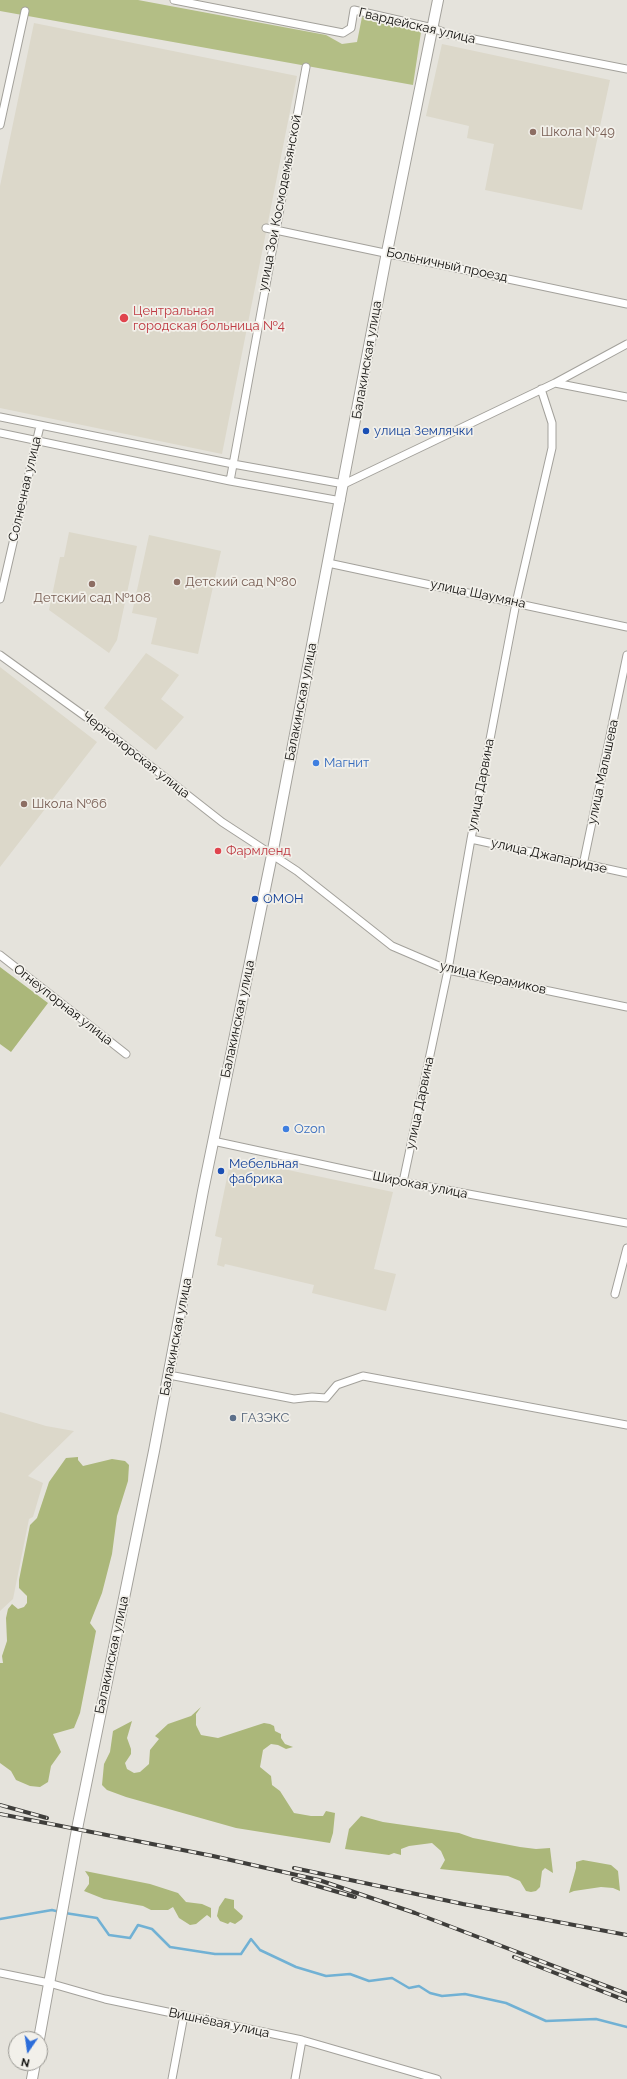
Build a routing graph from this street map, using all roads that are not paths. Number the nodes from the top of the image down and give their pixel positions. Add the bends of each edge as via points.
1 (174, 0) edge
2 (438, 0) edge
3 (188, 1) edge
4 (25, 11) dead end
5 (433, 28) junction
6 (306, 67) dead end
7 (627, 69) edge
8 (0, 125) edge
9 (266, 228) dead end
10 (275, 230) junction
11 (387, 252) junction
12 (627, 304) edge
13 (627, 344) edge
14 (555, 383) junction
15 (541, 389) junction
16 (627, 397) edge
17 (0, 417) edge
18 (40, 426) junction
19 (0, 433) edge
20 (37, 440) junction
21 (233, 464) junction
22 (230, 481) junction
23 (344, 484) junction
24 (341, 502) junction
25 (328, 563) junction
26 (0, 598) edge
27 (516, 603) junction
28 (627, 627) edge
29 (0, 654) edge
30 (627, 655) edge
31 (471, 838) junction
32 (272, 855) junction
33 (583, 865) junction
34 (627, 873) edge
35 (0, 955) edge
36 (448, 970) junction
37 (627, 1007) edge
38 (126, 1054) dead end
39 (213, 1140) junction
40 (403, 1182) junction
41 (627, 1223) edge
42 (627, 1248) edge
43 (615, 1294) dead end
44 (169, 1375) junction
45 (627, 1425) edge
46 (0, 1973) edge
47 (49, 1983) junction
48 (184, 2015) junction
49 (40, 2031) edge
50 (302, 2040) junction
51 (172, 2079) edge
52 (295, 2079) edge
53 (437, 2079) edge

1 - 3 street, Гвардейская улица
2 - 5 main road, Балакинская улица
3 - 5 street, Гвардейская улица via 337,32 348,32 354,10
4 - 8 street
5 - 7 street, Гвардейская улица via 448,34
5 - 11 main road, Балакинская улица
6 - 10 street, улица Зои Космодемьянской
9 - 10 street, Больничный проезд
10 - 11 street, Больничный проезд
10 - 21 street, улица Зои Космодемьянской
11 - 12 street, Больничный проезд
11 - 23 main road, Балакинская улица
13 - 14 street
14 - 15 street
14 - 16 street
15 - 23 street
15 - 27 street, улица Дарвина via 552,423 552,448
17 - 18 street
18 - 20 street, Солнечная улица
18 - 21 street
19 - 20 street
20 - 22 street
20 - 26 street, Солнечная улица
21 - 22 street, улица Зои Космодемьянской
21 - 23 street
22 - 24 street
23 - 24 main road, Балакинская улица
24 - 25 main road, Балакинская улица
25 - 27 street, улица Шаумяна
25 - 32 main road, Балакинская улица
27 - 28 street, улица Шаумяна
27 - 31 street, улица Дарвина
29 - 32 street, Черноморская улица via 111,735 222,822
30 - 33 street, улица Малышева
31 - 33 street, улица Джапаридзе
31 - 36 street, улица Дарвина
32 - 36 street, улица Керамиков via 297,871 392,946
32 - 39 main road, Балакинская улица
33 - 34 street, улица Джапаридзе
35 - 38 street, Огнеупорная улица
36 - 37 street, улица Керамиков
36 - 40 street, улица Дарвина
39 - 40 street, Широкая улица
39 - 44 main road, Балакинская улица
40 - 41 street, Широкая улица
42 - 43 street
44 - 45 street via 294,1399 326,1398 337,1386 364,1376
44 - 47 main road, Балакинская улица via 78,1824
46 - 47 street, Вишнёвая улица
47 - 48 street, Вишнёвая улица via 105,1999
47 - 49 main road, Балакинская улица
48 - 50 street, Вишнёвая улица
48 - 51 street
50 - 52 street
50 - 53 street, Вишнёвая улица

